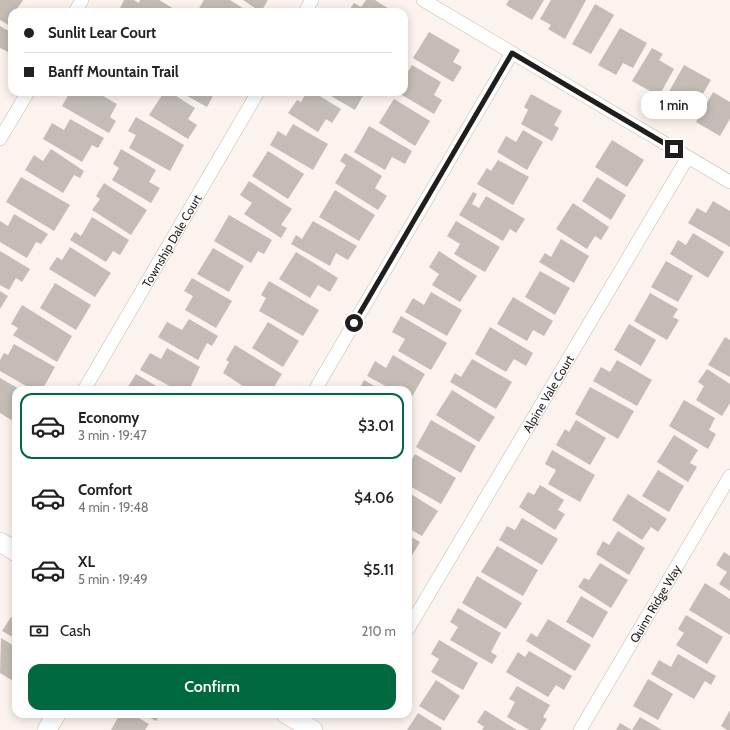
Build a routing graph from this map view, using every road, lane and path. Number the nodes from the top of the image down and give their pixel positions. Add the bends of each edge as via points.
1 (423, 0) edge
2 (512, 53) junction
3 (26, 96) edge
4 (256, 96) edge
5 (0, 139) edge
6 (688, 157) junction
7 (730, 182) edge
8 (86, 386) edge
9 (317, 386) edge
10 (730, 476) edge
11 (0, 542) edge
12 (12, 550) edge
13 (412, 622) edge
14 (54, 718) edge
15 (293, 718) edge
16 (47, 730) edge
17 (313, 730) edge
18 (580, 730) edge

1 - 2 street
2 - 6 street
2 - 9 street
3 - 5 street
4 - 8 street, Township Dale Court
6 - 7 street
6 - 13 street, Alpine Vale Court
10 - 18 street, Quinn Ridge Way
11 - 12 street
14 - 16 street
15 - 17 street

